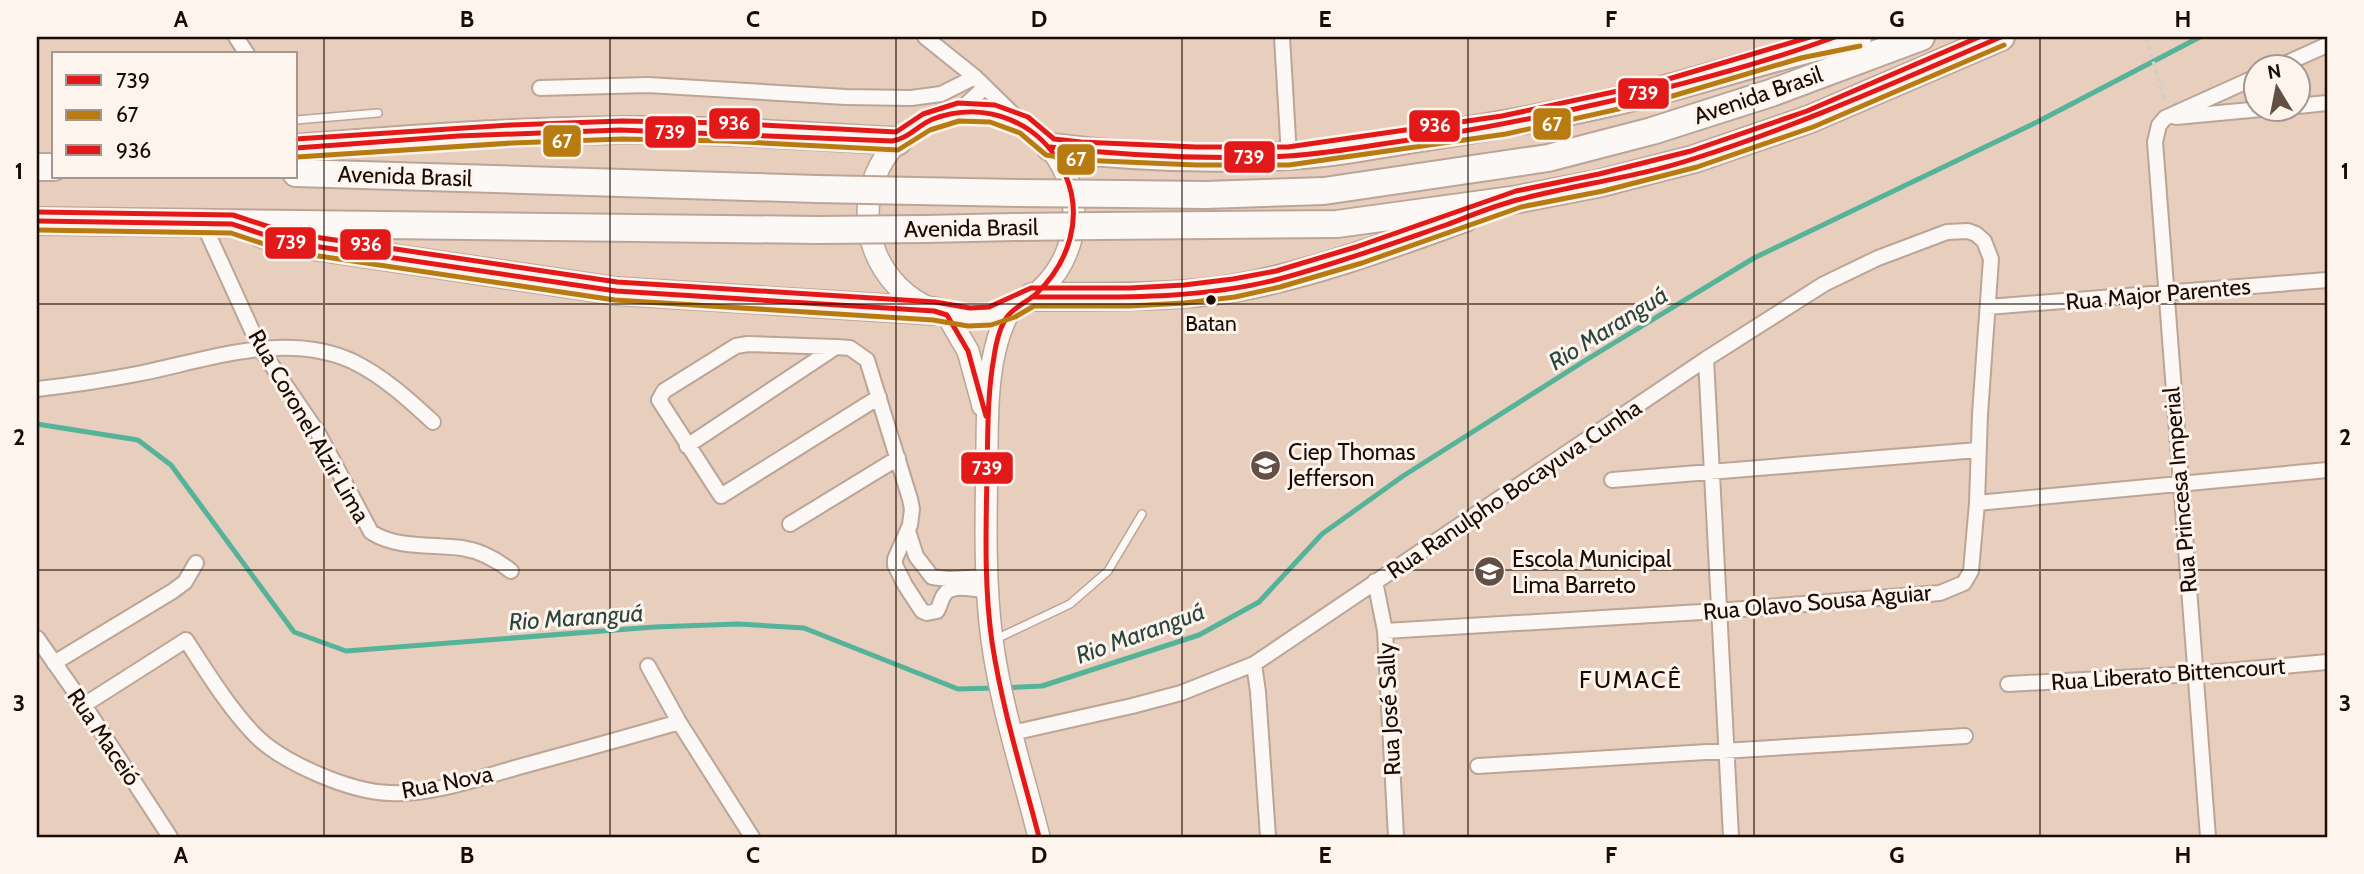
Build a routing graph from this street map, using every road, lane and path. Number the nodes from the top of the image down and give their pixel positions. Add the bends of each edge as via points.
1 (236, 37) edge
2 (925, 37) edge
3 (1282, 37) edge
4 (1835, 37) edge
5 (1858, 37) edge
6 (1921, 37) edge
7 (2001, 37) edge
8 (2055, 37) edge
9 (2075, 37) edge
10 (2146, 37) edge
11 (1799, 50) junction
12 (246, 52) edge
13 (980, 82) junction
14 (2242, 83) edge
15 (540, 88) dead end
16 (2242, 111) edge
17 (958, 112) junction
18 (378, 113) dead end
19 (2165, 118) junction
20 (298, 120) edge
21 (1024, 125) junction
22 (898, 141) junction
23 (1049, 147) junction
24 (298, 148) edge
25 (1289, 156) junction
26 (298, 173) edge
27 (1519, 199) junction
28 (37, 220) edge
29 (203, 223) junction
30 (232, 224) junction
31 (1991, 259) joint
32 (2327, 280) edge
33 (2166, 294) junction
34 (1022, 303) junction
35 (1988, 307) junction
36 (940, 313) junction
37 (836, 347) junction
38 (260, 348) junction
39 (1706, 359) junction
40 (37, 389) edge
41 (879, 397) junction
42 (433, 422) dead end
43 (987, 422) junction
44 (687, 446) junction
45 (1978, 450) junction
46 (898, 458) junction
47 (1713, 470) junction
48 (2327, 470) edge
49 (1612, 480) dead end
50 (2179, 484) junction
51 (1977, 503) junction
52 (1142, 514) dead end
53 (790, 524) dead end
54 (908, 531) junction
55 (196, 563) dead end
56 (511, 571) dead end
57 (1376, 581) junction
58 (988, 584) junction
59 (1718, 611) junction
60 (1385, 631) junction
61 (37, 638) edge
62 (992, 641) junction
63 (2327, 662) edge
64 (54, 663) junction
65 (1254, 664) junction
66 (648, 666) dead end
67 (2195, 674) junction
68 (2008, 684) dead end
69 (84, 705) junction
70 (679, 722) junction
71 (1012, 733) junction
72 (1965, 736) dead end
73 (1726, 751) junction
74 (1478, 766) dead end
75 (170, 837) edge
76 (752, 837) edge
77 (1039, 837) edge
78 (1268, 837) edge
79 (1396, 837) edge
80 (1731, 837) edge
81 (2208, 837) edge

1 - 12 street
2 - 13 street
3 - 25 street
4 - 11 highway
5 - 11 highway
6 - 26 highway, Avenida Brasil, bridge via 1771,93 1548,158 1324,191 1205,195 817,189
7 - 27 highway, Avenida Brasil via 1810,119 1694,159
8 - 9 path
10 - 19 path via 2165,100
11 - 25 highway via 1657,91 1504,125
13 - 15 street via 911,98 648,85
13 - 17 street
13 - 21 street
14 - 19 street
16 - 19 street
17 - 21 main road via 992,113
17 - 22 main road via 926,122
18 - 20 lane
19 - 33 street, Rua Princesa Imperial via 2155,142
21 - 23 main road
22 - 24 highway via 622,130
22 - 36 main road via 872,184 869,236 892,281 911,298
23 - 25 highway
23 - 34 main road via 1067,176 1074,209 1070,243 1056,273
27 - 30 highway, Avenida Brasil, bridge via 1337,224 818,230
27 - 34 highway via 1278,279 1185,294
28 - 29 highway, Avenida Brasil
29 - 30 highway, Avenida Brasil
29 - 38 street, Rua Coronel Alzir Lima
30 - 36 highway via 286,242 616,291
31 - 35 street, Rua Olavo Sousa Aguiar
31 - 39 street, Rua Ranulpho Bocayuva Cunha via 1976,234 1947,232 1824,284
32 - 33 street, Rua Major Parentes
33 - 35 street, Rua Major Parentes
33 - 50 street, Rua Princesa Imperial
34 - 36 main road via 991,316
34 - 43 main road via 998,340
35 - 45 street, Rua Olavo Sousa Aguiar
36 - 43 main road via 968,351
37 - 41 street via 850,348 867,360
37 - 44 street
37 - 44 street via 736,346 664,391 659,400
38 - 40 street via 97,382
38 - 42 street via 314,350 350,360 394,387
38 - 56 street, Rua Coronel Alzir Lima via 318,433 371,532 408,544 462,548 488,556
39 - 47 street
39 - 57 street, Rua Ranulpho Bocayuva Cunha
41 - 44 street via 721,496
41 - 46 street
43 - 58 main road
45 - 47 street
45 - 51 street, Rua Olavo Sousa Aguiar
46 - 53 street
46 - 54 street via 912,509
47 - 49 street
47 - 59 street
48 - 50 street
50 - 51 street
50 - 67 street, Rua Princesa Imperial
51 - 59 street, Rua Olavo Sousa Aguiar via 1971,571 1964,583 1951,589
52 - 62 lane via 1108,571 1070,604
54 - 58 street via 916,556 932,577
54 - 58 street via 895,565 922,611 937,611 949,590
55 - 64 street via 185,582
57 - 60 street, Rua José Sally
57 - 65 street, Rua Ranulpho Bocayuva Cunha
58 - 62 main road
59 - 60 street, Rua Olavo Sousa Aguiar
59 - 73 street
60 - 79 street, Rua José Sally
61 - 64 street, Rua Maceió
62 - 71 main road
63 - 67 street, Rua Liberato Bittencourt
64 - 69 street, Rua Maceió
65 - 71 street, Rua Ranulpho Bocayuva Cunha via 1169,696
65 - 78 street
66 - 70 street
67 - 68 street, Rua Liberato Bittencourt
67 - 81 street, Rua Princesa Imperial
69 - 70 street, Rua Nova via 186,640 257,737 322,775 390,793 464,782
69 - 75 street, Rua Maceió
70 - 76 street
71 - 77 main road
72 - 73 street
73 - 74 street
73 - 80 street

